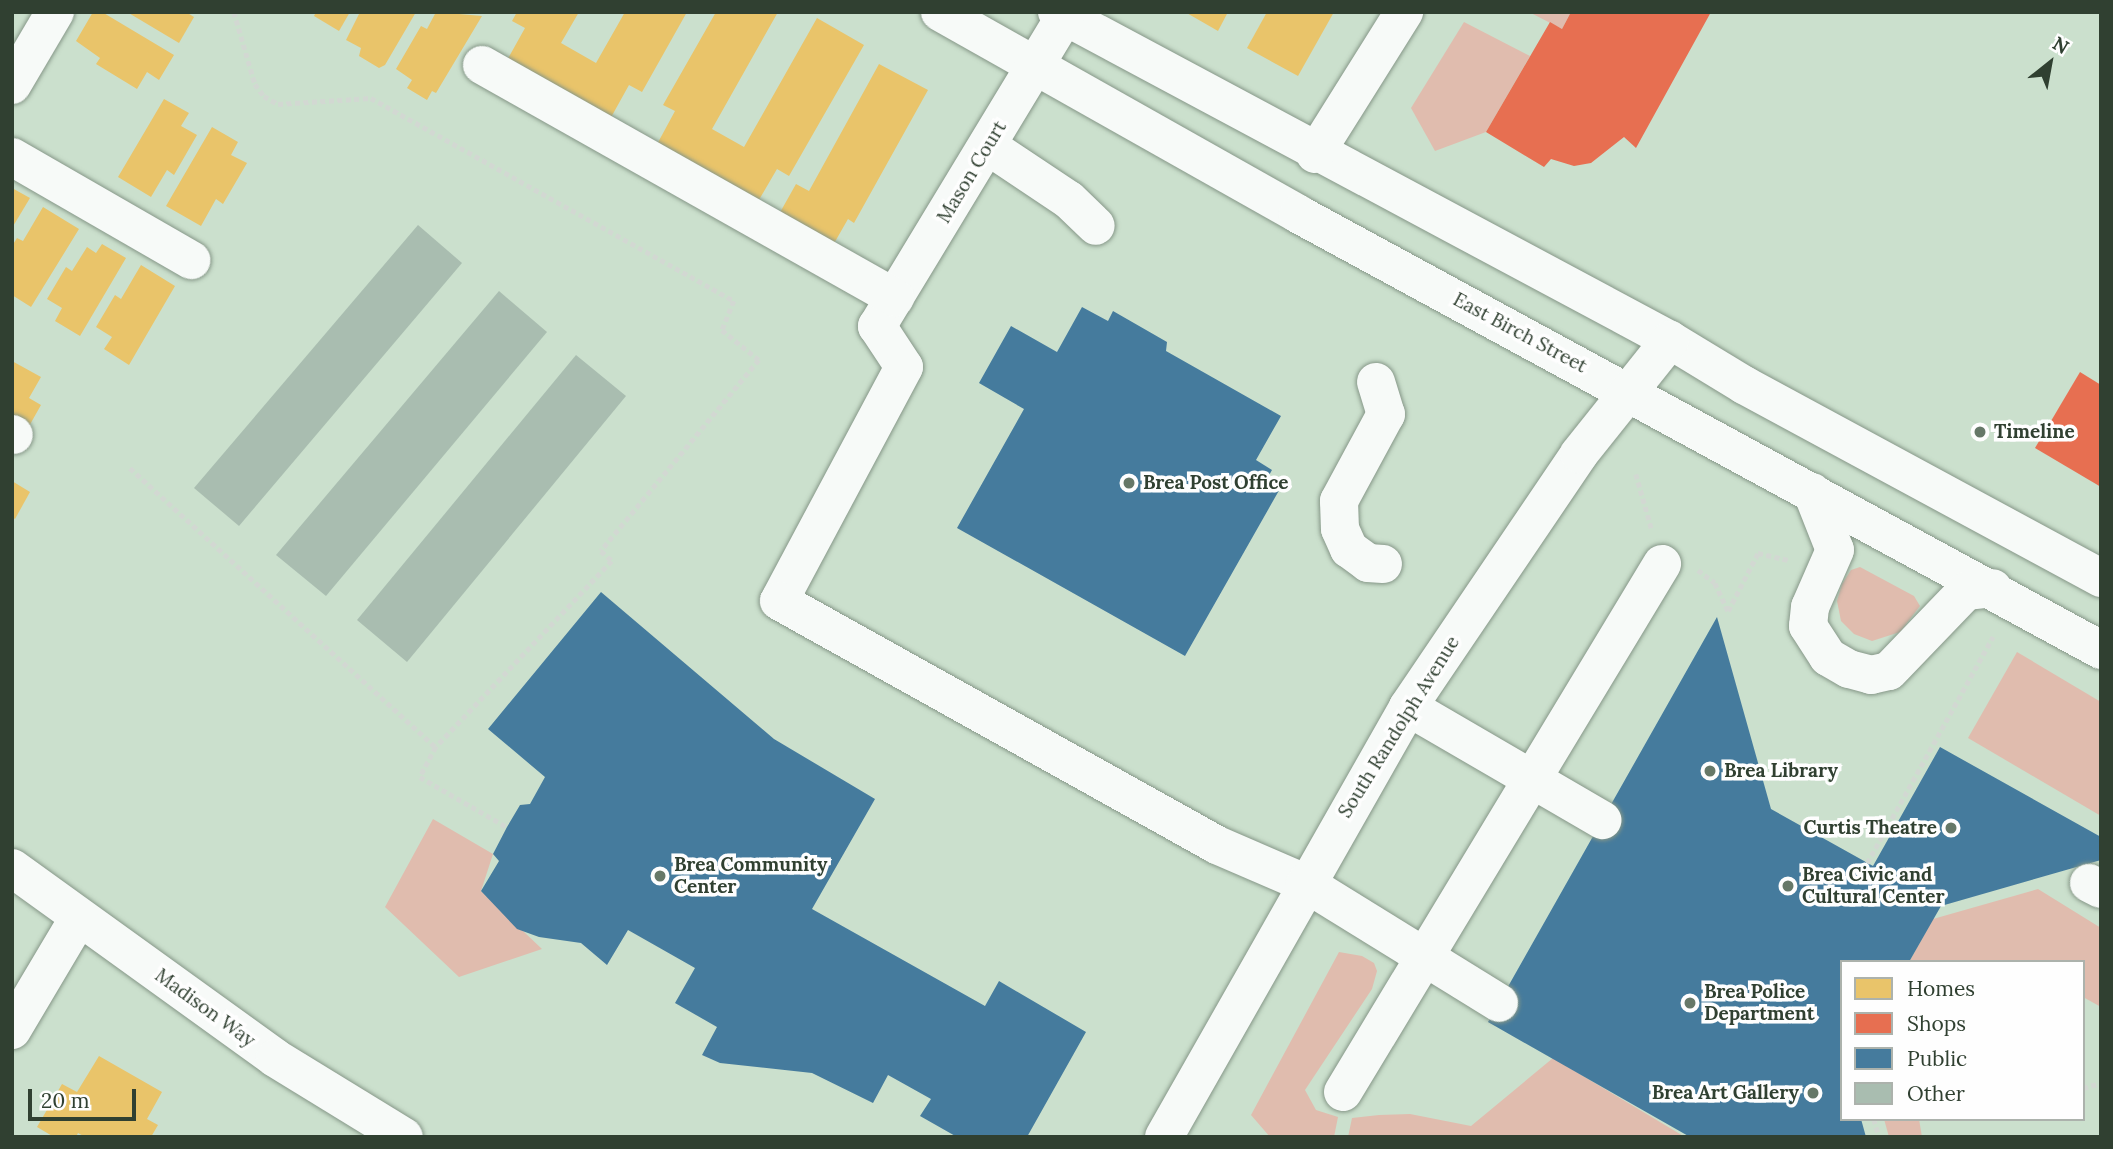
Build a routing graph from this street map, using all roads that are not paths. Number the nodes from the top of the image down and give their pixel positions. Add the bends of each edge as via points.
1 (55, 12) edge
2 (940, 12) edge
3 (1404, 12) edge
4 (1061, 14) edge
5 (482, 65) dead end
6 (1036, 68) junction
7 (12, 85) edge
8 (988, 146) junction
9 (1315, 154) junction
10 (12, 157) edge
11 (1096, 226) dead end
12 (191, 260) dead end
13 (886, 312) junction
14 (1670, 340) junction
15 (1376, 382) dead end
16 (1628, 390) junction
17 (1812, 492) junction
18 (1383, 564) dead end
19 (1662, 564) road end
20 (2101, 578) edge
21 (1993, 588) junction
22 (2101, 650) edge
23 (1408, 707) junction
24 (1532, 779) junction
25 (1602, 820) dead end
26 (12, 868) edge
27 (1305, 883) junction
28 (79, 917) junction
29 (1424, 957) junction
30 (1499, 1003) dead end
31 (12, 1030) edge
32 (1343, 1092) dead end
33 (404, 1137) edge
34 (1164, 1137) edge

1 - 7 street
2 - 6 street, East Birch Street
3 - 9 street
4 - 6 street, Mason Court
4 - 9 street
5 - 13 street
6 - 8 street, Mason Court
6 - 16 street, East Birch Street
8 - 11 street via 1069,200
8 - 13 street, Mason Court
9 - 14 street
10 - 12 street
13 - 27 street via 904,367 779,601 1217,845
14 - 16 street, South Randolph Avenue
14 - 20 street via 1744,385
15 - 18 street via 1386,414 1339,501 1340,529 1349,549 1368,564
16 - 17 street, East Birch Street
16 - 23 street, South Randolph Avenue
17 - 21 street, East Birch Street
17 - 21 street via 1835,550 1810,607 1808,626 1828,657 1849,670 1871,676 1889,671 1966,591
19 - 24 street
21 - 22 street, East Birch Street
23 - 24 street
23 - 27 street, South Randolph Avenue
24 - 25 street
24 - 29 street
26 - 28 street, Madison Way
27 - 29 street
27 - 34 street, South Randolph Avenue
28 - 31 street
28 - 33 street, Madison Way via 275,1058
29 - 30 street
29 - 32 street

